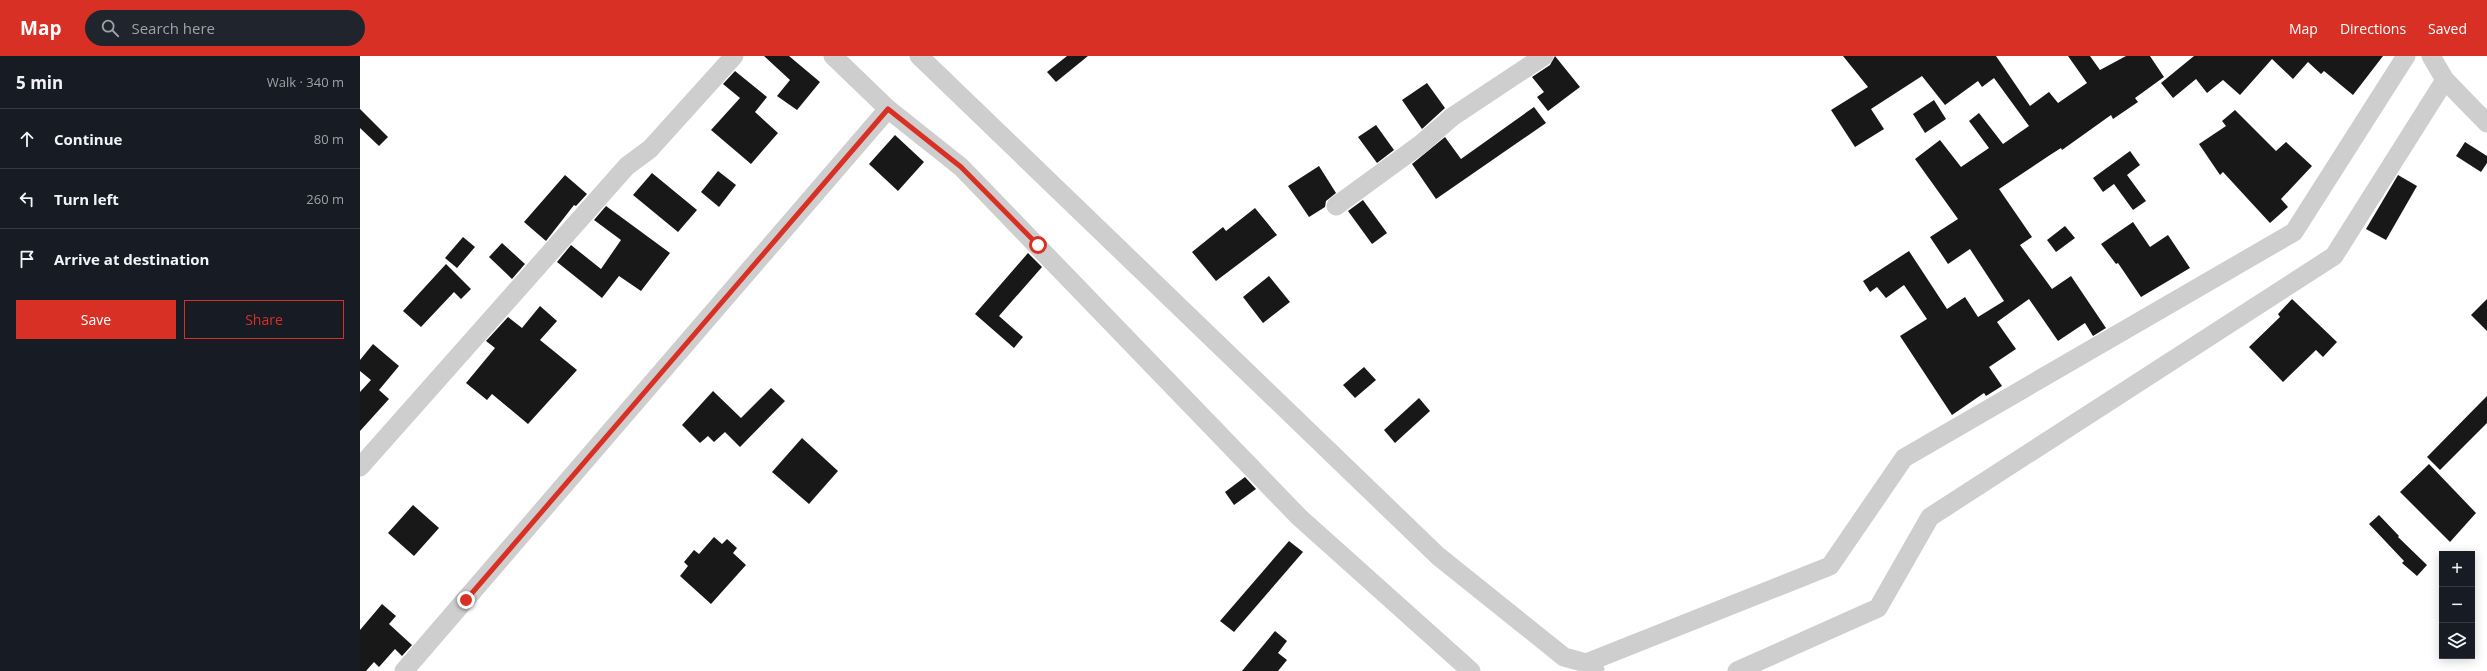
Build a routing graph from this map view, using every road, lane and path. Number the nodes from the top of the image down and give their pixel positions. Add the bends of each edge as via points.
1 (734, 56) edge
2 (833, 56) edge
3 (919, 56) edge
4 (1544, 56) edge
5 (2406, 56) edge
6 (2430, 56) edge
7 (2445, 80) junction
8 (888, 109) junction
9 (2487, 123) edge
10 (1336, 206) dead end
11 (360, 467) edge
12 (1591, 667) edge
13 (404, 671) edge
14 (1471, 671) edge
15 (1737, 671) edge

1 - 11 street via 650,149 627,166
2 - 8 street
3 - 12 street via 1438,556 1564,657
4 - 10 street via 1452,117 1421,144
5 - 12 street via 2294,232 1904,458 1830,566
6 - 7 street
7 - 9 street
7 - 15 street via 2334,256 1930,517 1878,608
8 - 13 street
8 - 14 street via 961,167 1298,517

